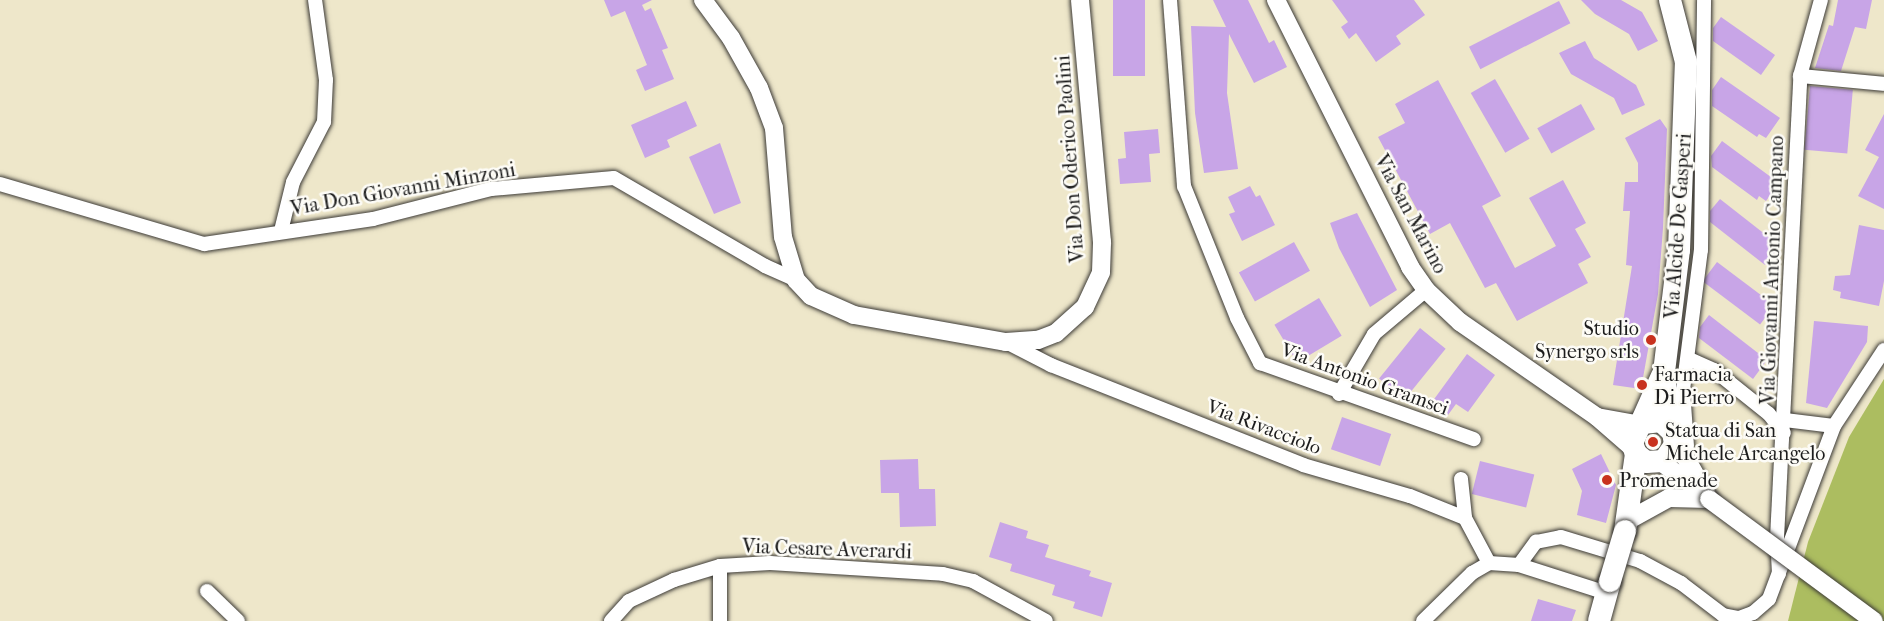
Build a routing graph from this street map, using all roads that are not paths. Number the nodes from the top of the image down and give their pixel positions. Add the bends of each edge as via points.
1 (315, 0) edge
2 (703, 0) edge
3 (1080, 0) edge
4 (1170, 0) edge
5 (1276, 0) edge
6 (1657, 0) edge
7 (1670, 0) edge
8 (1704, 0) edge
9 (1821, 0) edge
10 (1800, 76) junction
11 (1683, 80) junction
12 (1884, 84) edge
13 (0, 184) edge
14 (281, 231) junction
15 (796, 280) junction
16 (1426, 290) junction
17 (1006, 342) junction
18 (1884, 350) edge
19 (1689, 359) junction
20 (1664, 372) junction
21 (1339, 394) junction
22 (1786, 400) junction
23 (1769, 414) junction
24 (1597, 417) junction
25 (1642, 424) junction
26 (1834, 426) junction
27 (1784, 427) junction
28 (1672, 432) junction
29 (1474, 439) dead end
30 (1635, 452) junction
31 (1659, 463) junction
32 (1690, 468) junction
33 (1461, 479) dead end
34 (1709, 499) junction
35 (1465, 518) junction
36 (1626, 526) junction
37 (1489, 563) junction
38 (1519, 565) junction
39 (720, 566) junction
40 (1779, 574) junction
41 (1609, 587) junction
42 (207, 591) dead end
43 (238, 621) edge
44 (611, 621) edge
45 (720, 621) edge
46 (1046, 621) edge
47 (1423, 621) edge
48 (1599, 621) edge
49 (1874, 621) edge

1 - 14 street via 326,80 324,122 293,182
2 - 15 street via 731,38 759,88 774,128 783,237
3 - 17 street, Via Don Oderico Paolini via 1102,242 1101,272 1085,307 1056,333 1038,340
4 - 21 street, Via Antonio Gramsci via 1173,82 1184,186 1237,318 1260,363
5 - 16 street, Via San Marino via 1410,267
6 - 11 main road, Via Alcide De Gasperi via 1674,64
7 - 11 main road, Via Alcide De Gasperi via 1686,62
8 - 19 street via 1701,250
9 - 10 street, Via Giovanni Antonio Campano
10 - 12 street
10 - 22 street, Via Giovanni Antonio Campano
11 - 20 main road, Via Alcide De Gasperi via 1680,231
13 - 14 street, Via Don Giovanni Minzoni via 204,243
14 - 15 street, Via Don Giovanni Minzoni via 373,219 491,189 614,178
15 - 17 street, Via Don Oderico Paolini via 811,296 854,315
16 - 21 street via 1374,334
16 - 24 street, Via San Marino via 1460,322
17 - 35 street, Via Rivacciolo via 1051,364 1303,465 1410,496
18 - 26 street
19 - 23 street via 1714,370
19 - 32 street via 1683,416
20 - 25 main road, Via Alcide De Gasperi
20 - 28 main road, Via Alcide De Gasperi
21 - 29 street, Via Antonio Gramsci
22 - 23 street via 1778,411
22 - 27 street, Via Giovanni Antonio Campano
23 - 27 street
24 - 25 street, Via San Marino
24 - 30 street, Via San Marino
25 - 28 main road via 1656,420
25 - 30 main road via 1633,437
26 - 27 street
26 - 40 street
27 - 40 street, Via Giovanni Antonio Campano via 1777,538
28 - 31 main road via 1673,452
28 - 32 street
30 - 31 main road via 1646,462
30 - 36 main road
31 - 34 street
31 - 36 main road via 1641,504
32 - 34 street
33 - 35 street
34 - 36 street via 1669,498
34 - 49 street, bridge
35 - 37 street
36 - 41 main road, bridge
37 - 38 street
37 - 47 street via 1472,573
38 - 40 street via 1528,548 1546,537 1579,541 1640,561 1681,583 1723,615 1739,618 1762,607
38 - 41 street
39 - 44 street, Via Cesare Averardi via 674,580 629,601
39 - 45 street
39 - 46 street, Via Cesare Averardi via 770,563 943,574 973,581
41 - 48 main road
42 - 43 street

